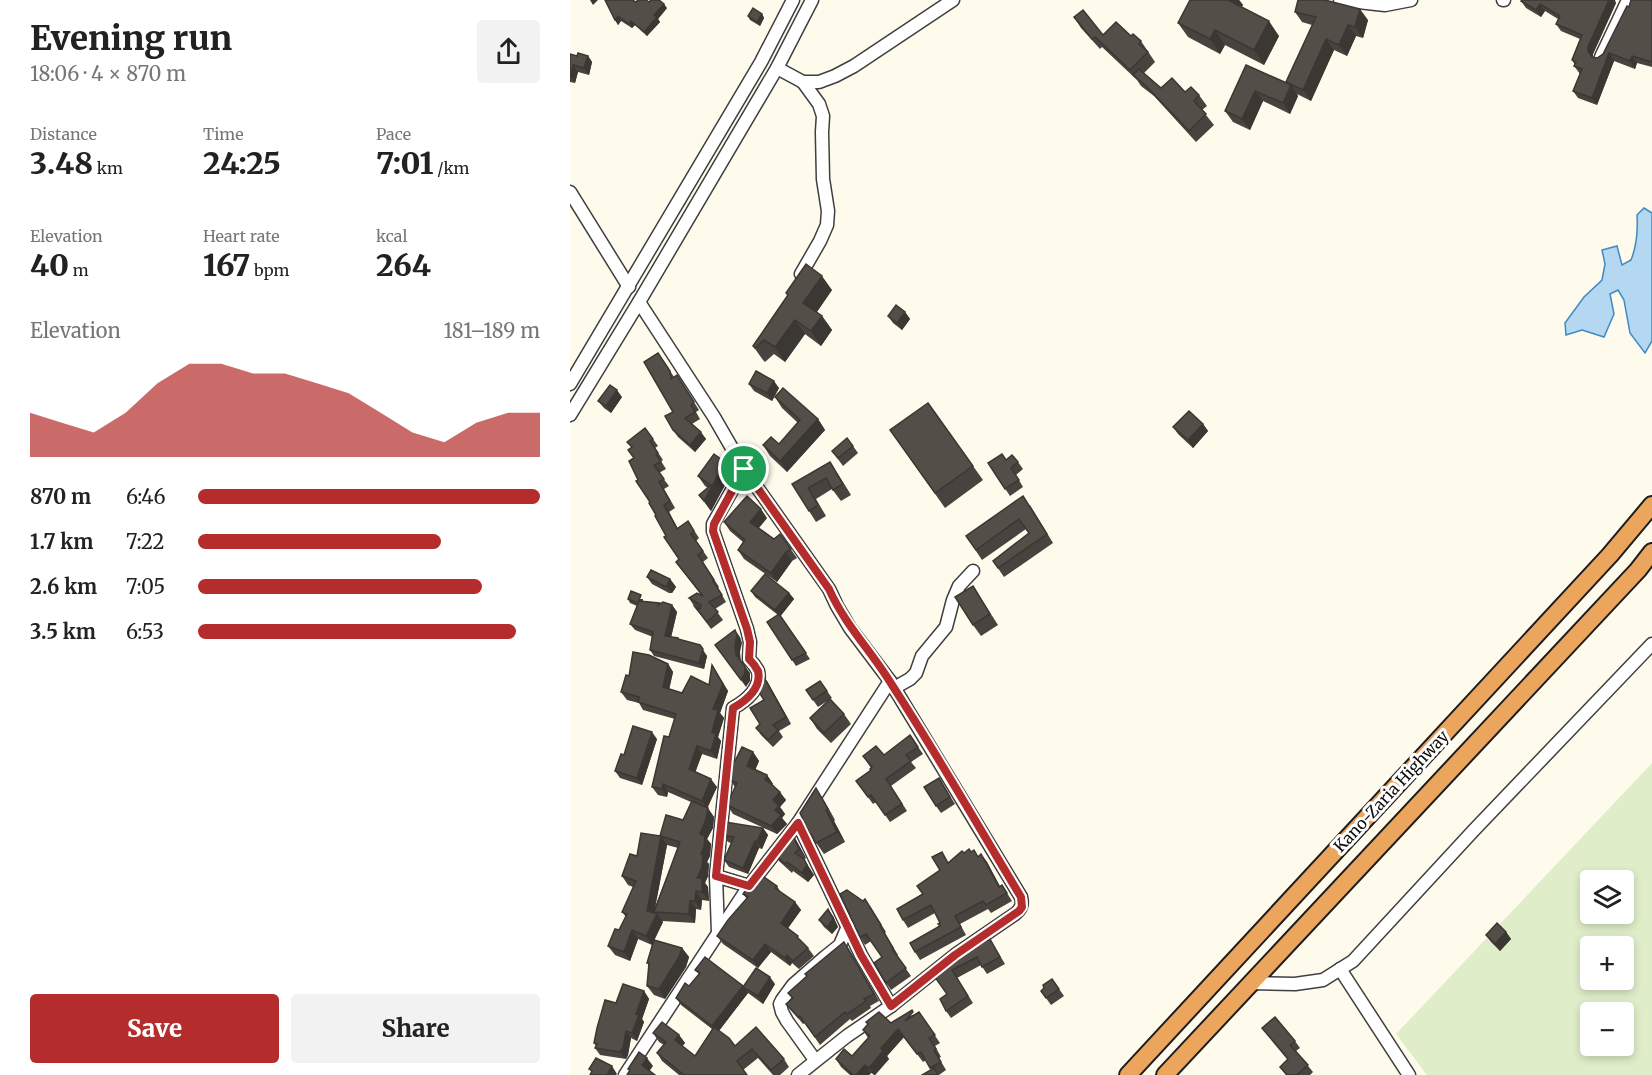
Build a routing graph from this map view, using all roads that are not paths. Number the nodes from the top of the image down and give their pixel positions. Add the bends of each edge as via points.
1 (793, 0) edge
2 (812, 0) edge
3 (953, 0) edge
4 (1340, 0) edge
5 (1411, 0) edge
6 (1628, 0) edge
7 (1601, 57) edge
8 (777, 68) junction
9 (803, 82) junction
10 (732, 112) junction
11 (746, 121) junction
12 (570, 192) edge
13 (801, 274) edge
14 (629, 287) junction
15 (639, 303) junction
16 (570, 384) edge
17 (570, 415) edge
18 (744, 469) junction
19 (1652, 505) edge
20 (1652, 552) edge
21 (972, 571) dead end
22 (1652, 644) edge
23 (892, 684) junction
24 (798, 823) junction
25 (716, 876) junction
26 (749, 886) junction
27 (848, 926) junction
28 (718, 933) junction
29 (1340, 969) junction
30 (1250, 983) junction
31 (891, 1006) junction
32 (815, 1060) junction
33 (625, 1075) edge
34 (798, 1075) edge
35 (1128, 1075) edge
36 (1165, 1075) edge
37 (1407, 1075) edge

1 - 10 street
2 - 8 street
3 - 9 street via 854,66 819,82
4 - 5 street via 1385,5
6 - 7 street
8 - 9 street
8 - 11 street
9 - 13 street via 823,117 823,179 828,211 827,225
10 - 11 street
10 - 14 street
11 - 15 street
12 - 14 street
14 - 16 street
15 - 17 street
15 - 18 street
18 - 23 street
18 - 25 street via 713,531 747,629 749,659 758,670 758,684 745,702 733,708
19 - 35 highway, Kano-Zaria Highway
20 - 30 highway, Kano-Zaria Highway
21 - 23 street via 959,586 946,627 922,656 916,673
22 - 29 street via 1353,961
23 - 24 street
23 - 31 street via 1022,902 1019,911
24 - 26 street
24 - 27 street
25 - 26 street
25 - 28 street
26 - 28 street
27 - 31 street
27 - 32 street via 840,945 793,986 780,1004 787,1021
28 - 33 street
29 - 30 street via 1323,980
29 - 37 street
30 - 36 highway, Kano-Zaria Highway
31 - 32 street
32 - 34 street

